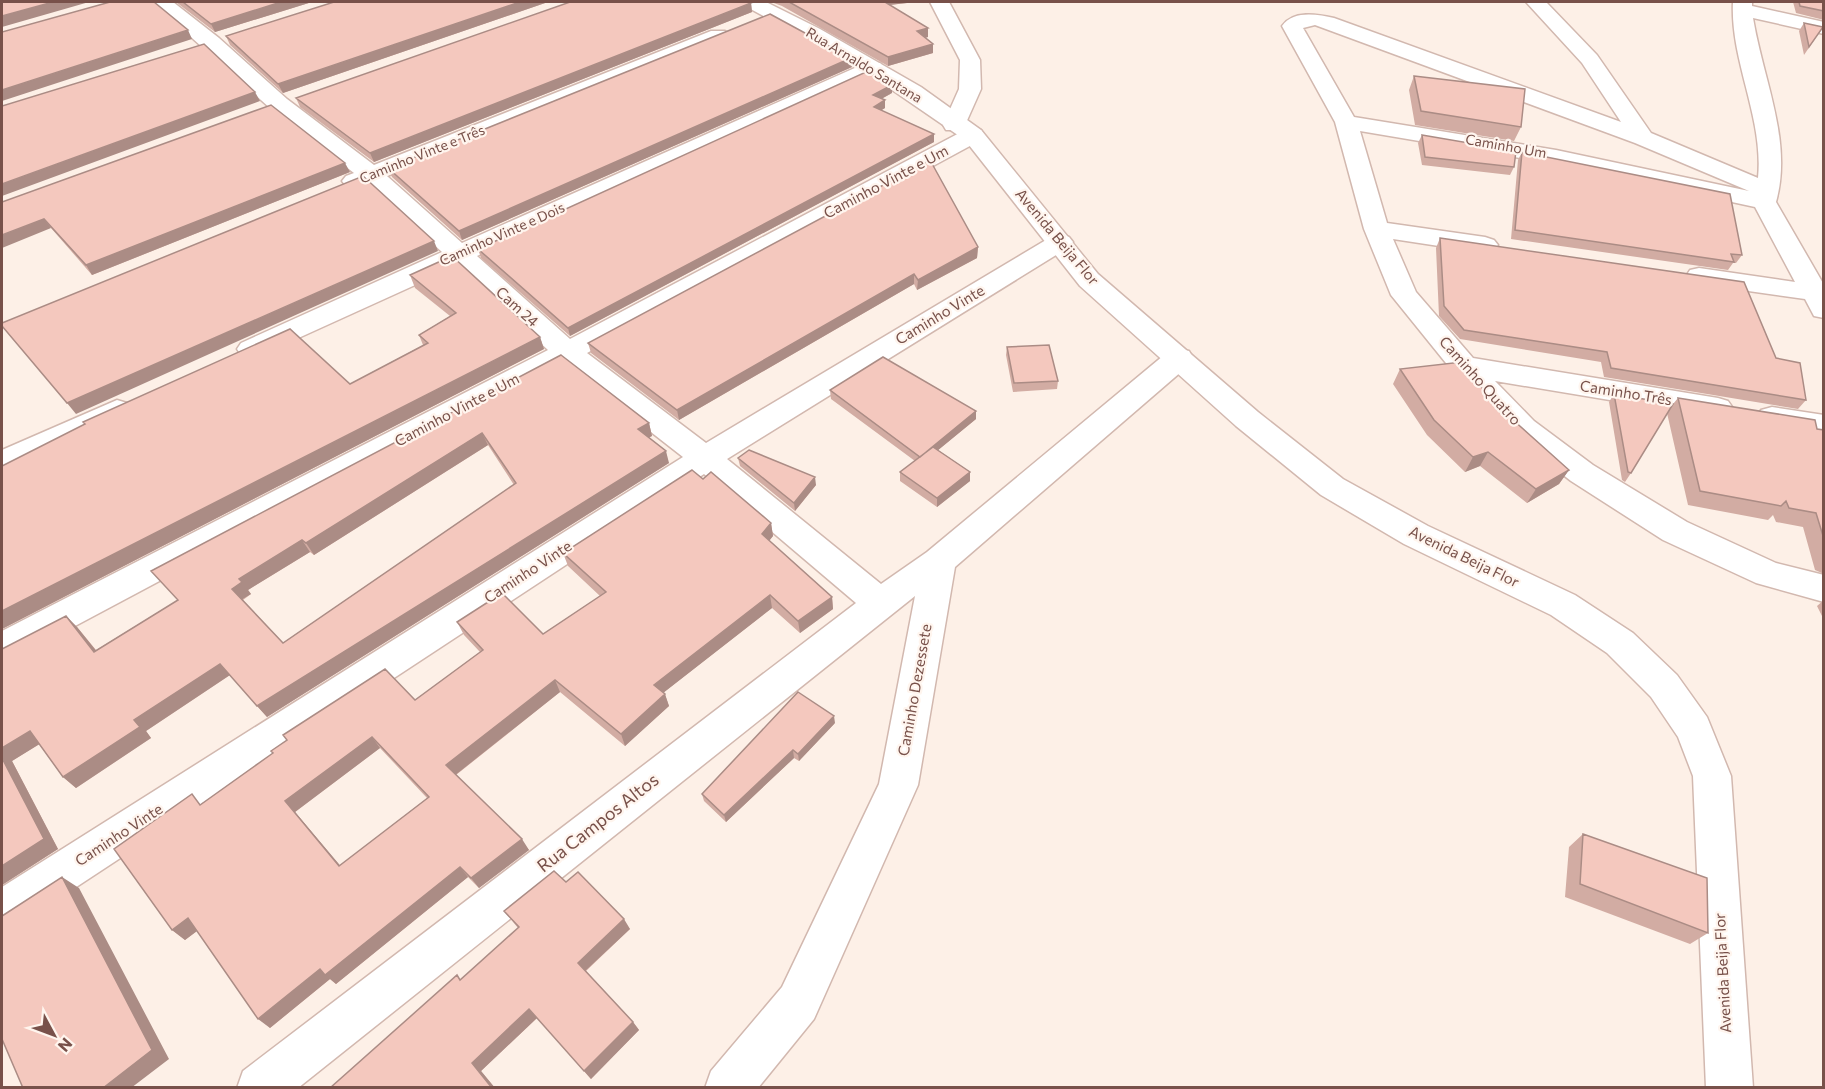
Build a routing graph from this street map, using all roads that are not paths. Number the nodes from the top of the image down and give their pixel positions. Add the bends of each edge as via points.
1 (162, 2) edge
2 (752, 2) edge
3 (939, 2) edge
4 (1536, 2) edge
5 (1743, 6) edge
6 (776, 12) junction
7 (1824, 28) edge
8 (873, 67) junction
9 (1346, 122) junction
10 (964, 130) junction
11 (1642, 138) junction
12 (371, 174) junction
13 (339, 187) edge
14 (1766, 196) junction
15 (1377, 229) junction
16 (1060, 242) junction
17 (1504, 248) edge
18 (458, 255) junction
19 (1677, 273) edge
20 (1821, 299) edge
21 (567, 352) junction
22 (230, 358) edge
23 (1179, 358) junction
24 (1464, 366) junction
25 (143, 398) edge
26 (1824, 426) edge
27 (705, 458) junction
28 (2, 462) edge
29 (939, 561) junction
30 (1824, 589) edge
31 (880, 603) junction
32 (2, 648) edge
33 (2, 911) edge
34 (260, 1088) edge
35 (728, 1088) edge
36 (1730, 1088) edge

1 - 12 street, Cam 24 via 279,104
2 - 6 street, Rua Arnaldo Santana
3 - 10 street via 970,60
4 - 11 street via 1590,58
5 - 7 street
5 - 14 street via 1774,169
6 - 8 street, Rua Arnaldo Santana
6 - 12 street, Caminho Vinte e Três
8 - 10 street, Rua Arnaldo Santana
8 - 18 street, Caminho Vinte e Dois
9 - 11 street, Caminho Quatro via 1292,26 1299,21 1321,20
9 - 14 street, Caminho Um via 1483,141
9 - 15 street, Caminho Quatro
10 - 16 street, Avenida Beija Flor
10 - 21 street, Caminho Vinte e Um
11 - 14 street
12 - 13 street, Caminho Vinte e Três
12 - 18 street, Cam 24
14 - 20 street
15 - 17 street
15 - 24 street, Caminho Quatro via 1404,295
16 - 23 street, Avenida Beija Flor via 1089,280
16 - 27 street, Caminho Vinte
18 - 21 street, Cam 24
18 - 22 street, Caminho Vinte e Dois
19 - 20 street
21 - 27 street, Cam 24
21 - 32 street, Caminho Vinte e Um
23 - 29 street
23 - 36 street, Avenida Beija Flor via 1332,487 1416,535 1563,605 1620,643 1664,686 1694,729 1712,776
24 - 26 street, Caminho Três
24 - 30 street, Caminho Quatro via 1523,428 1582,473 1675,531 1768,574
25 - 28 street
27 - 31 street, Cam 24
27 - 33 street, Caminho Vinte
29 - 31 street, Rua Campos Altos
29 - 35 street, Caminho Dezessete via 898,785 798,1003
31 - 34 street, Rua Campos Altos

